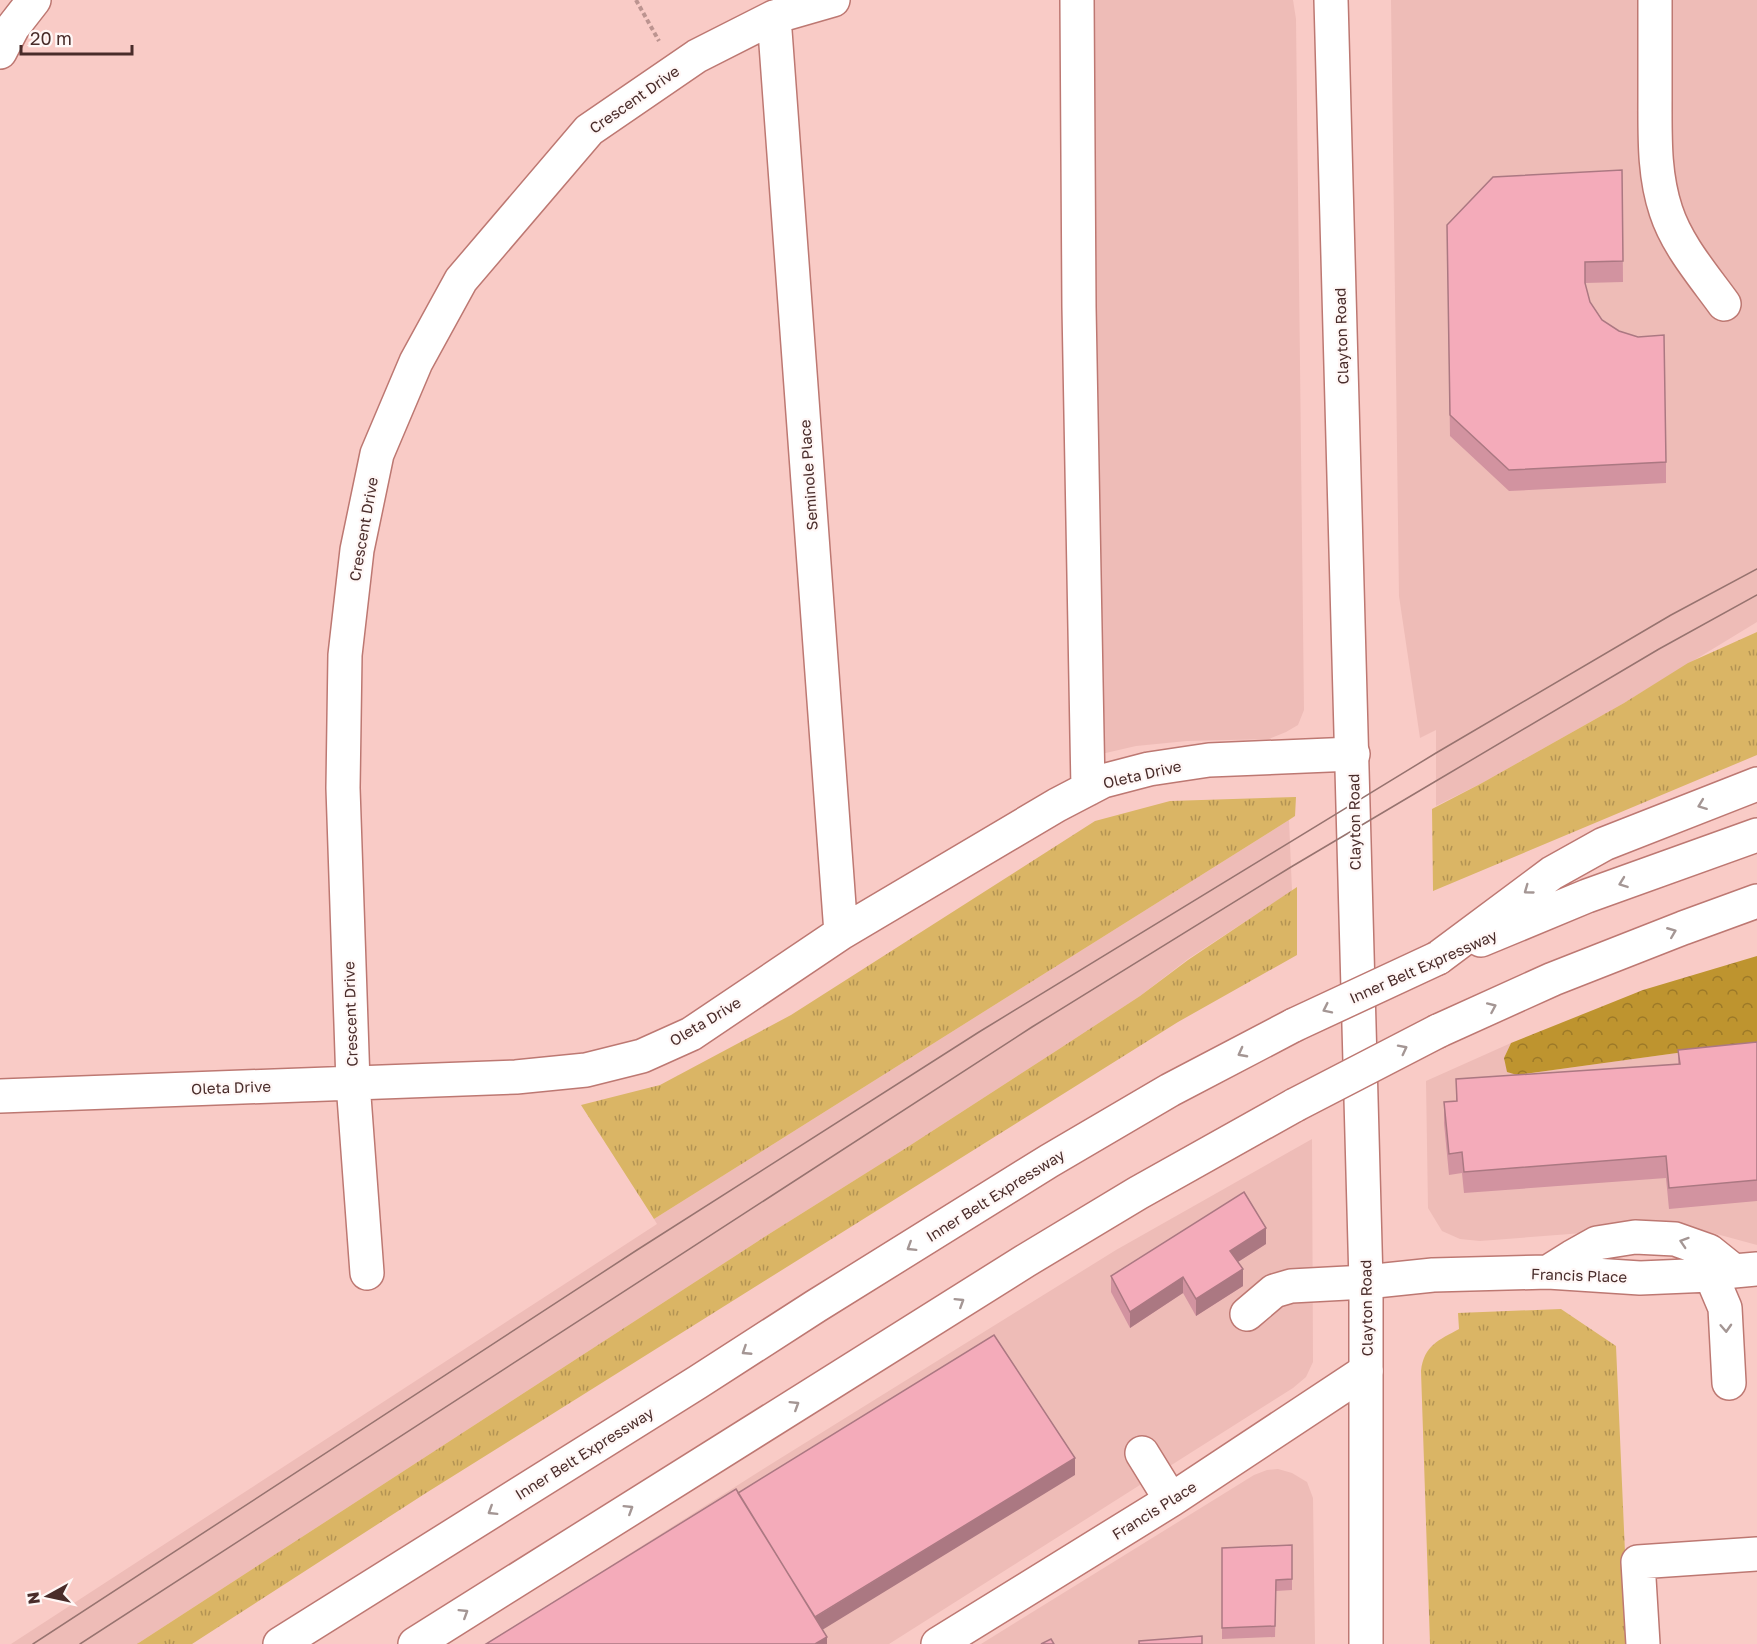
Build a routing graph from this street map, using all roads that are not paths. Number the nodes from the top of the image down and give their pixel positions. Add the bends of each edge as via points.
1 (34, 0) edge
2 (833, 0) edge
3 (1077, 0) edge
4 (1331, 0) edge
5 (1655, 0) edge
6 (774, 17) junction
7 (9, 27) edge
8 (1724, 304) dead end
9 (1353, 754) junction
10 (1757, 784) edge
11 (1088, 789) junction
12 (1757, 835) edge
13 (1757, 901) edge
14 (841, 933) junction
15 (1437, 958) junction
16 (352, 1083) junction
17 (0, 1096) edge
18 (1743, 1272) edge
19 (367, 1273) dead end
20 (1366, 1282) junction
21 (1247, 1314) dead end
22 (1366, 1371) junction
23 (1729, 1383) dead end
24 (1142, 1453) dead end
25 (1171, 1500) junction
26 (1757, 1554) edge
27 (280, 1644) edge
28 (415, 1644) edge
29 (938, 1644) edge
30 (1366, 1644) edge
31 (1643, 1644) edge

1 - 7 main road
2 - 6 main road, Crescent Drive
3 - 11 main road
4 - 9 main road, Clayton Road
5 - 8 main road via 1657,177 1677,235
6 - 14 main road, Seminole Place
6 - 16 main road, Crescent Drive via 698,56 589,130 461,280 416,362 377,454 357,550 345,655 343,789
9 - 11 main road, Oleta Drive via 1209,760 1149,769
9 - 20 main road, Clayton Road
10 -> 15 main road via 1604,844 1552,873
11 - 14 main road, Oleta Drive
12 -> 15 main road, Inner Belt Expressway via 1587,896
28 -> 13 main road, bridge via 1025,1261 1138,1192 1295,1105 1438,1031 1553,979
14 - 16 main road, Oleta Drive via 691,1034 642,1056 586,1070 516,1077
15 -> 27 main road, Inner Belt Expressway, bridge via 1294,1025 1170,1090 1049,1161
16 - 17 main road, Oleta Drive
16 - 19 main road, Crescent Drive
18 - 20 main road, Francis Place via 1640,1278 1548,1272 1433,1275
18 -> 23 main road via 1725,1308
20 - 21 main road, Francis Place via 1291,1286 1274,1291
20 - 22 main road, Clayton Road
22 - 25 main road, Francis Place
22 - 30 main road, Clayton Road
24 - 25 main road
25 - 29 main road, Francis Place
26 - 31 main road via 1638,1562

